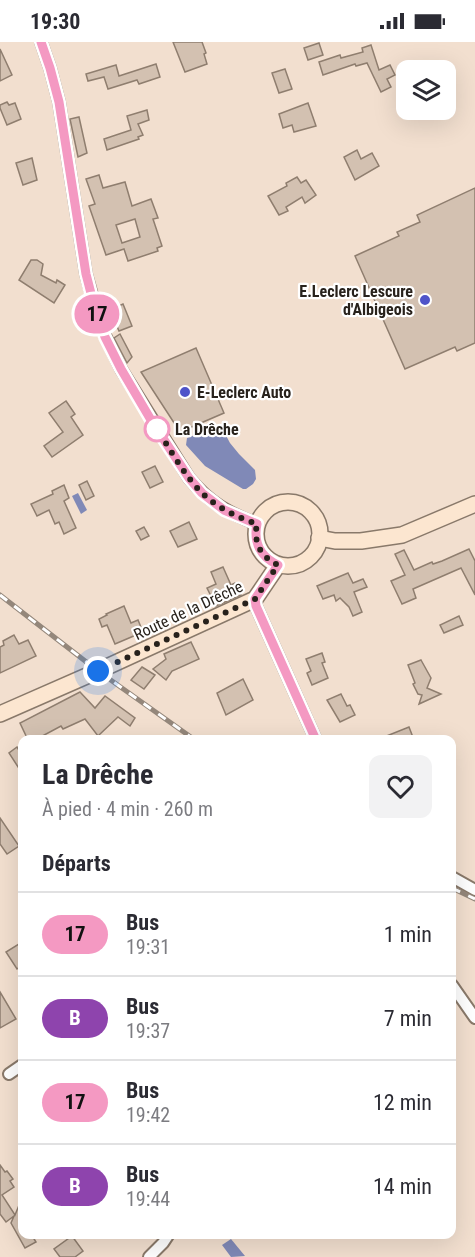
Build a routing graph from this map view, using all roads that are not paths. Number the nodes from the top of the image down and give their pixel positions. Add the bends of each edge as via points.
1 (41, 42) edge
2 (475, 504) edge
3 (257, 524) junction
4 (320, 538) junction
5 (278, 565) junction
6 (255, 599) junction
7 (0, 714) edge
8 (314, 735) edge
9 (456, 879) edge
10 (475, 890) edge
11 (456, 991) edge
12 (475, 1018) edge
13 (18, 1068) edge
14 (9, 1074) dead end
15 (166, 1239) edge
16 (149, 1257) edge

1 - 3 street via 59,102 86,274 105,337 189,478 224,510
2 - 4 street via 402,535 361,542
3 - 4 street via 272,506 296,503 316,519
3 - 5 street via 259,549
4 - 5 street via 308,560
5 - 6 street, Route de la Drêche
6 - 7 street, Route de la Drêche
6 - 8 street
9 - 10 street
11 - 12 street
13 - 14 street
15 - 16 street

